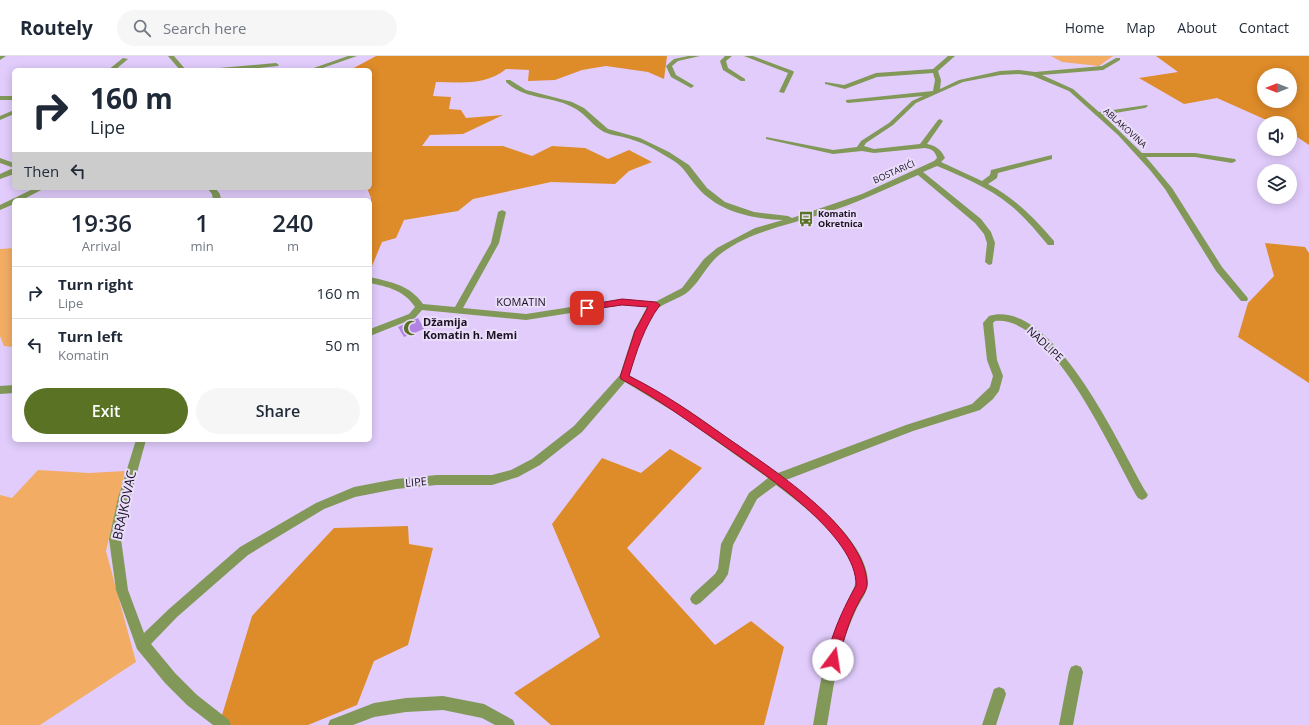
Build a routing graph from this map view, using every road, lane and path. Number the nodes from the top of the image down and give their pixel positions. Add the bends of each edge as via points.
1 (3, 56) edge
2 (172, 56) edge
3 (275, 56) edge
4 (354, 56) edge
5 (697, 56) edge
6 (729, 56) edge
7 (747, 56) edge
8 (952, 56) edge
9 (0, 58) edge
10 (1118, 59) dead end
11 (125, 60) dead end
12 (276, 67) edge
13 (114, 68) edge
14 (181, 68) edge
15 (257, 68) edge
16 (317, 68) edge
17 (935, 71) junction
18 (1034, 74) junction
19 (743, 80) dead end
20 (508, 81) dead end
21 (827, 83) dead end
22 (691, 86) dead end
23 (782, 92) dead end
24 (936, 92) junction
25 (0, 98) edge
26 (12, 98) edge
27 (848, 101) dead end
28 (1145, 106) dead end
29 (12, 113) edge
30 (1096, 114) junction
31 (0, 118) edge
32 (940, 121) dead end
33 (768, 138) dead end
34 (922, 146) junction
35 (862, 149) junction
36 (1142, 155) junction
37 (1049, 157) dead end
38 (0, 160) edge
39 (1232, 161) dead end
40 (937, 163) junction
41 (12, 165) edge
42 (12, 172) edge
43 (919, 172) junction
44 (0, 177) edge
45 (982, 185) junction
46 (37, 190) edge
47 (19, 198) edge
48 (12, 202) edge
49 (0, 208) edge
50 (502, 212) dead end
51 (796, 219) junction
52 (1051, 242) dead end
53 (989, 262) dead end
54 (372, 281) edge
55 (1244, 299) dead end
56 (656, 305) junction
57 (420, 307) junction
58 (457, 311) junction
59 (372, 332) edge
60 (624, 377) junction
61 (12, 389) edge
62 (0, 390) edge
63 (140, 442) edge
64 (778, 478) junction
65 (1142, 495) dead end
66 (696, 599) dead end
67 (142, 644) junction
68 (1076, 672) dead end
69 (999, 694) dead end
70 (224, 725) edge
71 (335, 725) edge
72 (508, 725) edge
73 (820, 725) edge
74 (990, 725) edge
75 (1066, 725) edge

1 - 9 street
2 - 14 street
3 - 12 street
4 - 16 street
5 - 22 street via 676,60 669,66 673,76
6 - 19 street via 723,61 725,69
7 - 23 street via 791,72
8 - 17 street
10 - 18 street via 1103,68
11 - 13 street
12 - 15 street
17 - 21 street via 876,75 845,87
17 - 24 street via 938,80
18 - 24 street, ABLAKOVINA via 1000,73 961,81
18 - 30 street, ABLAKOVINA via 1070,90
20 - 51 street via 514,88 527,93 578,107 606,130 637,139 675,158 687,166 702,189 710,196 736,210 764,217
24 - 27 street
24 - 35 street via 914,102 891,124 863,142 860,147
25 - 26 street
28 - 30 street
29 - 31 street
30 - 36 street, ABLAKOVINA
32 - 34 street
33 - 35 street, BOSTARIĆI via 833,152
34 - 35 street, BOSTARIĆI via 874,151
34 - 40 street, BOSTARIĆI via 940,152 941,158
36 - 39 street via 1195,155
36 - 55 street, ABLAKOVINA via 1168,188 1219,269
37 - 45 street via 994,172 994,176
38 - 41 street
40 - 43 street, BOSTARIĆI
40 - 45 street
42 - 44 street
43 - 51 street, BOSTARIĆI via 865,196
43 - 53 street via 978,221 990,238
45 - 52 street via 1013,204 1033,221
46 - 47 street
48 - 49 street
50 - 58 street via 495,243
51 - 56 street, BOSTARIĆI via 758,230 720,250 707,261 685,290
54 - 57 street via 407,290 415,297
56 - 58 street, KOMATIN via 622,302 526,316
56 - 60 street, LIPE via 650,310 639,331
57 - 58 street, KOMATIN
57 - 59 street via 412,316
60 - 64 street via 655,393
60 - 67 street, LIPE via 578,429 536,462 514,474 492,480 437,480 396,484 354,492 320,506 244,551 173,612
61 - 62 street
63 - 67 street, BRAJKOVAC via 115,539 122,590
64 - 65 street, NADLIPE via 910,428 976,407 990,396 998,376 992,360 988,323 992,318 998,317 1024,324 1053,349 1072,370 1091,399 1126,470
64 - 66 street via 754,496 727,544 724,570
64 - 73 street via 841,537 856,560 862,581 836,646
67 - 70 street, BRAJKOVAC via 192,700
68 - 75 street
69 - 74 street
71 - 72 street via 374,710 443,703 484,711

